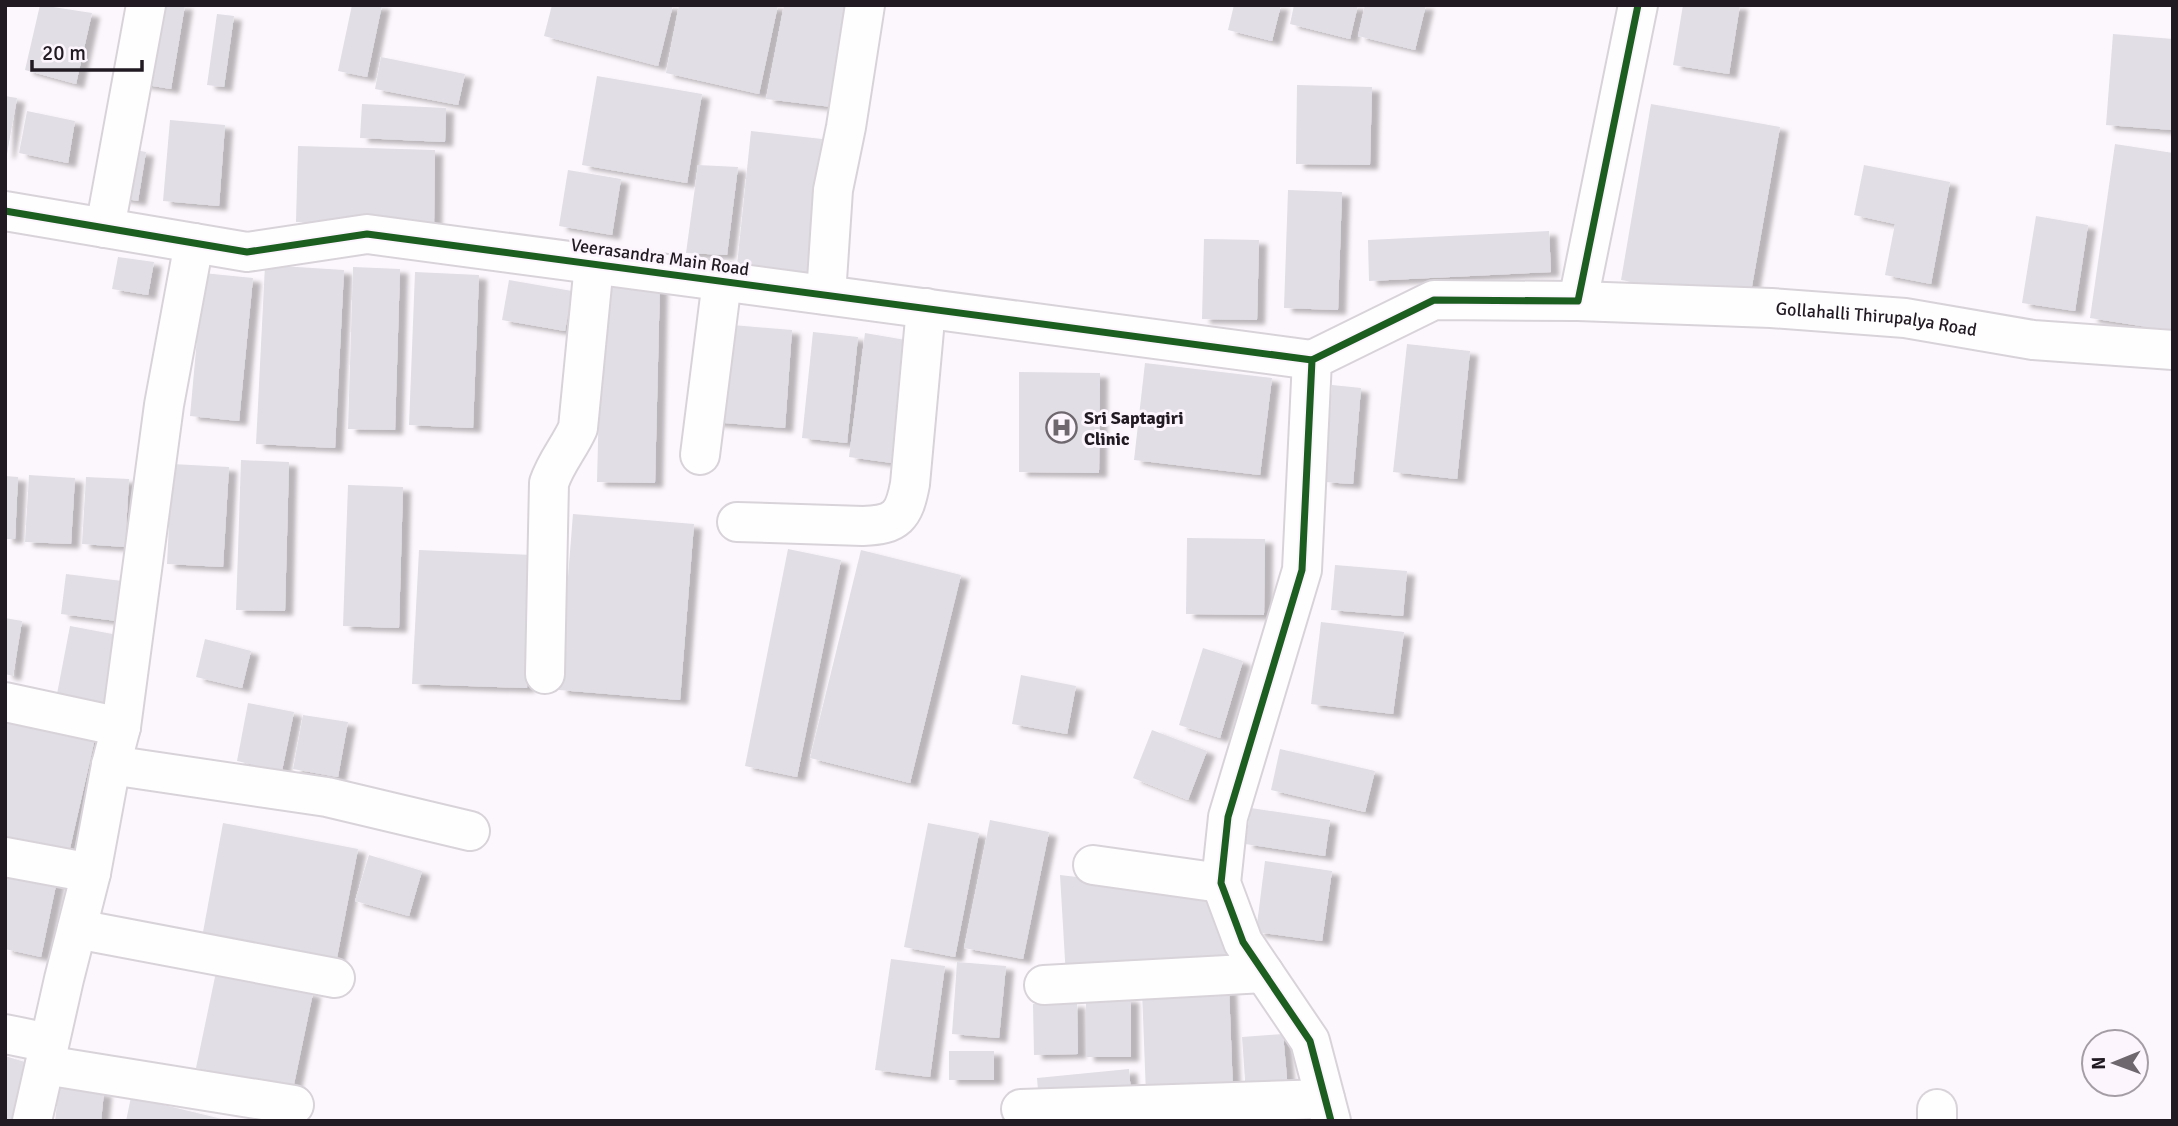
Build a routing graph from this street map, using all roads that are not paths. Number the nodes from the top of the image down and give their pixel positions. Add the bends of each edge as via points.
1 (146, 5) edge
2 (865, 5) edge
3 (1638, 5) edge
4 (5, 211) edge
5 (105, 228) junction
6 (194, 243) junction
7 (594, 264) junction
8 (722, 281) junction
9 (826, 295) junction
10 (1578, 301) junction
11 (926, 308) junction
12 (2173, 350) edge
13 (1312, 360) junction
14 (700, 455) dead end
15 (737, 522) dead end
16 (545, 674) dead end
17 (5, 702) edge
18 (121, 727) junction
19 (111, 765) junction
20 (470, 831) dead end
21 (5, 857) edge
22 (1093, 865) dead end
23 (92, 873) junction
24 (1221, 883) junction
25 (77, 929) junction
26 (1264, 973) junction
27 (335, 978) dead end
28 (1044, 985) dead end
29 (5, 1034) edge
30 (47, 1054) junction
31 (294, 1105) dead end
32 (1021, 1109) dead end
33 (1328, 1110) edge
34 (32, 1121) edge

1 - 5 street
2 - 9 street via 833,190
3 - 10 street
4 - 5 street, Veerasandra Main Road
5 - 6 street, Veerasandra Main Road
6 - 7 street, Veerasandra Main Road via 247,252 367,234
6 - 18 street via 164,405
7 - 8 street, Veerasandra Main Road
7 - 16 street via 578,428 549,483
8 - 9 street, Veerasandra Main Road
8 - 14 street
9 - 11 street, Veerasandra Main Road
10 - 12 street, Gollahalli Thirupalya Road via 1905,318 2033,340
10 - 13 street, Gollahalli Thirupalya Road via 1434,300
11 - 13 street, Veerasandra Main Road
11 - 15 street via 910,484 899,517 882,526
13 - 24 street via 1302,570 1228,817
17 - 18 street
18 - 19 street
19 - 20 street via 327,797
19 - 23 street
21 - 23 street
22 - 24 street
23 - 25 street
24 - 26 street via 1243,942
25 - 27 street
25 - 30 street
26 - 28 street
26 - 33 street via 1310,1041
29 - 30 street
30 - 31 street
30 - 34 street
32 - 33 street

